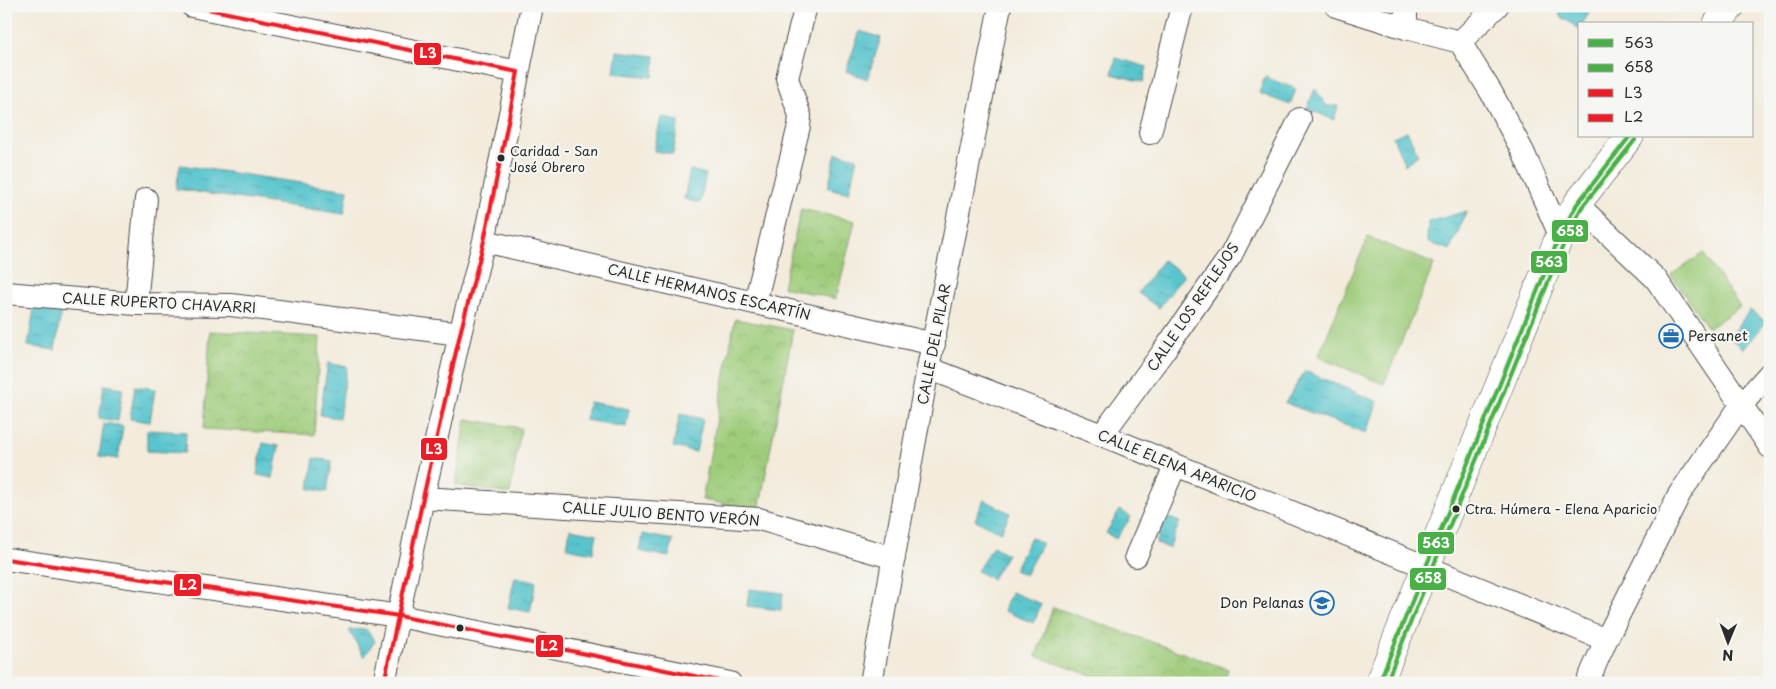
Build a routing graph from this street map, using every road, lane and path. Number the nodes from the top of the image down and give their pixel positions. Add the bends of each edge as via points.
1 (532, 6) edge
2 (806, 6) edge
3 (1000, 6) edge
4 (1182, 6) edge
5 (1336, 6) edge
6 (1497, 6) edge
7 (1731, 6) edge
8 (198, 7) edge
9 (1406, 17) edge
10 (1719, 22) edge
11 (1460, 42) junction
12 (518, 72) junction
13 (1300, 119) dead end
14 (1150, 133) dead end
15 (1628, 138) edge
16 (146, 199) dead end
17 (1577, 204) junction
18 (1560, 235) junction
19 (484, 240) junction
20 (6, 293) edge
21 (755, 303) junction
22 (136, 304) junction
23 (460, 334) junction
24 (934, 344) junction
25 (928, 368) junction
26 (1770, 373) edge
27 (1742, 404) junction
28 (1102, 435) junction
29 (1770, 447) edge
30 (1174, 466) junction
31 (423, 498) junction
32 (1136, 556) dead end
33 (894, 558) junction
34 (6, 559) edge
35 (1425, 567) junction
36 (398, 616) junction
37 (1606, 640) junction
38 (384, 683) edge
39 (730, 683) edge
40 (872, 683) edge
41 (1379, 683) edge
42 (1587, 683) edge

1 - 12 street
2 - 21 street via 786,78 800,116 799,126
3 - 24 street, CALLE DEL PILAR
4 - 14 street
5 - 9 street
6 - 11 street
7 - 10 street
8 - 12 street
9 - 11 street
11 - 18 street via 1523,152
12 - 19 street
13 - 28 street, CALLE LOS REFLEJOS via 1231,255
15 - 17 street
16 - 22 street
17 - 18 street
17 - 27 street via 1656,279
18 - 35 street
19 - 21 street, CALLE HERMANOS ESCARTÍN
19 - 23 street
20 - 22 street, CALLE RUPERTO CHAVARRI
21 - 24 street, CALLE HERMANOS ESCARTÍN
22 - 23 street, CALLE RUPERTO CHAVARRI via 231,305
23 - 31 street
24 - 25 street, CALLE DEL PILAR
25 - 28 street, CALLE ELENA APARICIO
25 - 33 street, CALLE DEL PILAR
26 - 27 street
27 - 29 street
27 - 37 street via 1680,493
28 - 30 street, CALLE ELENA APARICIO
30 - 32 street
30 - 35 street, CALLE ELENA APARICIO
31 - 33 street, CALLE JULIO BENTO VERÓN via 759,519
31 - 36 street
33 - 40 street, CALLE DEL PILAR
34 - 36 street
35 - 37 street, CALLE ELENA APARICIO
35 - 41 street
36 - 38 street
36 - 39 street
37 - 42 street

